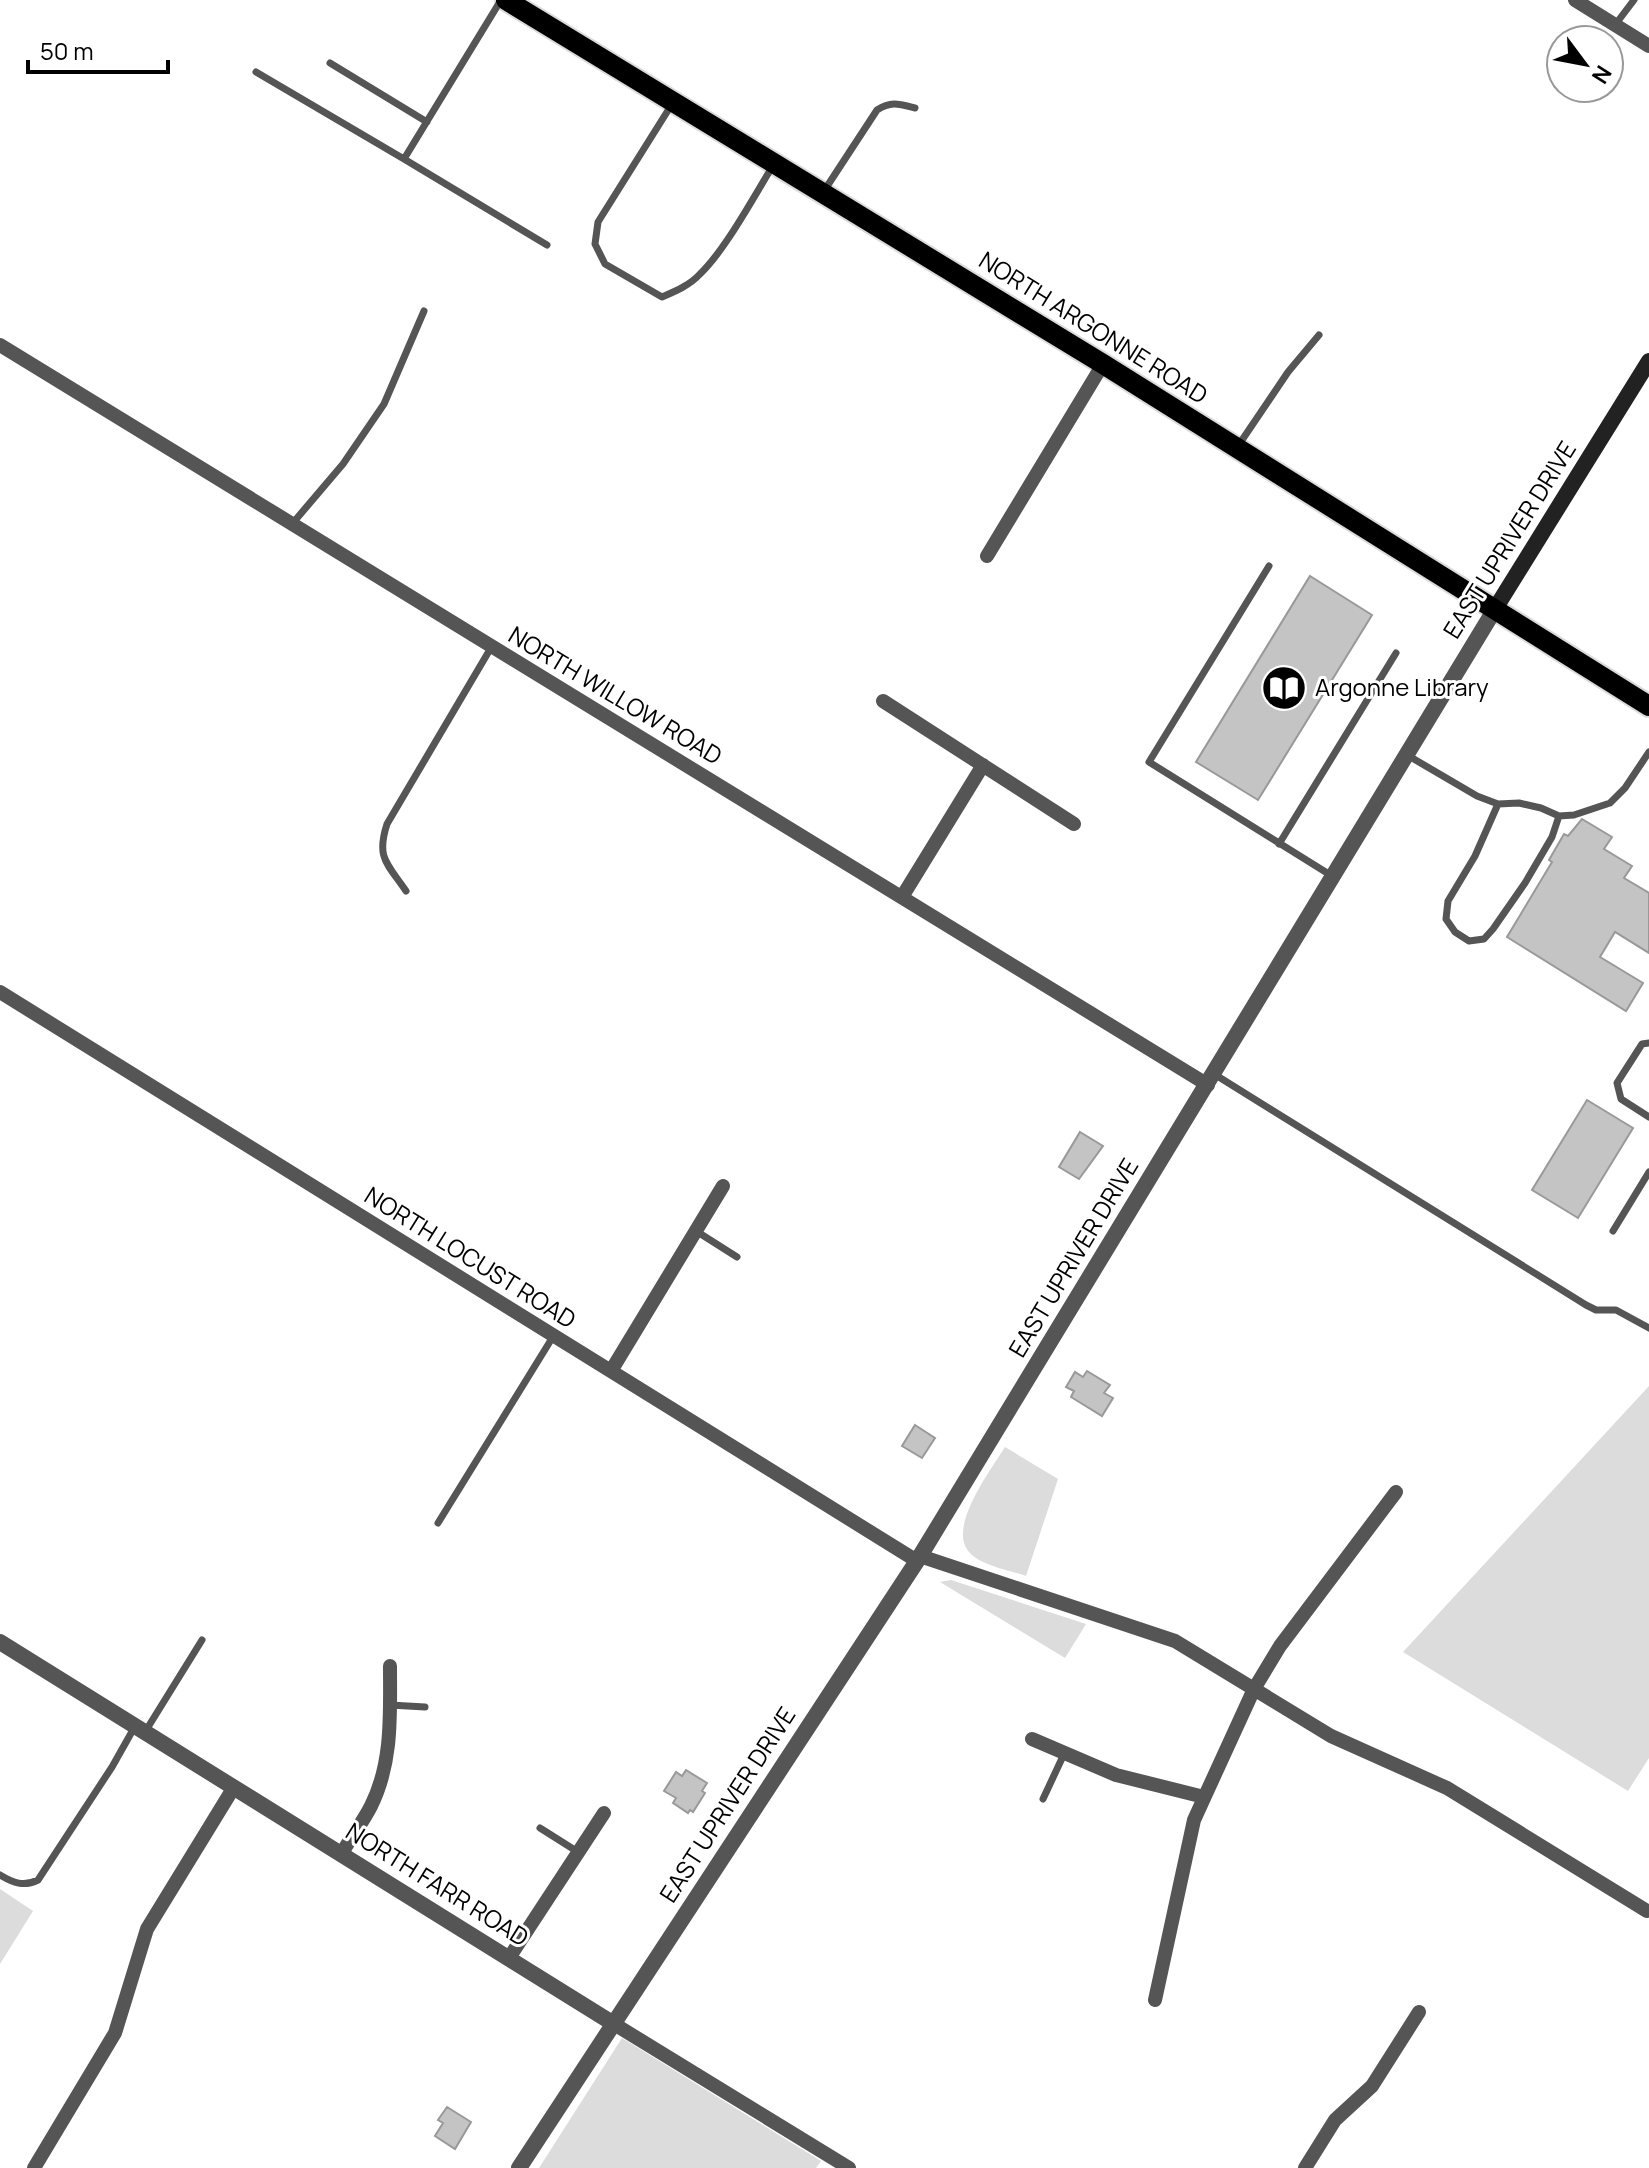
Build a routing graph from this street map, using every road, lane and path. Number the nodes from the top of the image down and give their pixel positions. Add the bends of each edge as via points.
1 (503, 0) edge
2 (1575, 0) edge
3 (1634, 0) edge
4 (1613, 24) edge
5 (1616, 24) edge
6 (1625, 31) edge
7 (1649, 46) edge
8 (330, 63) dead end
9 (256, 72) dead end
10 (674, 102) junction
11 (915, 108) dead end
12 (427, 122) junction
13 (404, 159) junction
14 (775, 164) junction
15 (823, 193) junction
16 (547, 245) dead end
17 (424, 311) dead end
18 (1319, 335) dead end
19 (0, 345) edge
20 (1649, 361) edge
21 (1103, 364) junction
22 (1236, 448) junction
23 (292, 524) junction
24 (987, 556) dead end
25 (1269, 566) dead end
26 (1495, 609) junction
27 (492, 646) junction
28 (1396, 653) dead end
29 (883, 701) dead end
30 (1649, 706) edge
31 (1649, 752) edge
32 (1407, 755) junction
33 (983, 765) junction
34 (1498, 804) junction
35 (1559, 816) junction
36 (1074, 824) dead end
37 (1279, 844) junction
38 (1334, 877) junction
39 (406, 891) dead end
40 (902, 897) junction
41 (0, 992) edge
42 (1649, 1043) edge
43 (1211, 1079) junction
44 (1649, 1117) edge
45 (1649, 1172) edge
46 (723, 1186) dead end
47 (696, 1231) junction
48 (1613, 1231) dead end
49 (737, 1257) dead end
50 (1649, 1328) edge
51 (554, 1335) junction
52 (611, 1371) junction
53 (1396, 1492) dead end
54 (438, 1523) dead end
55 (919, 1558) junction
56 (202, 1640) dead end
57 (0, 1642) edge
58 (390, 1666) dead end
59 (1254, 1689) junction
60 (390, 1705) junction
61 (425, 1707) dead end
62 (140, 1729) junction
63 (1032, 1739) dead end
64 (1064, 1754) junction
65 (234, 1787) junction
66 (1204, 1797) junction
67 (1043, 1799) dead end
68 (604, 1813) dead end
69 (540, 1828) dead end
70 (578, 1852) junction
71 (342, 1853) junction
72 (0, 1875) edge
73 (1647, 1911) dead end
74 (509, 1958) junction
75 (1155, 2000) dead end
76 (1419, 2012) dead end
77 (614, 2024) junction
78 (34, 2168) edge
79 (519, 2168) edge
80 (849, 2168) edge
81 (1305, 2168) edge

1 - 10 main road, NORTH ARGONNE ROAD
1 - 12 lane
2 - 4 street
3 - 5 lane
6 - 7 street
8 - 12 lane
9 - 13 lane
10 - 14 main road, NORTH ARGONNE ROAD
10 - 14 lane via 598,222 595,244 605,264 662,297 682,288 714,258
11 - 15 lane via 893,103 877,110
12 - 13 lane
13 - 16 lane
14 - 15 main road, NORTH ARGONNE ROAD
15 - 21 main road, NORTH ARGONNE ROAD
17 - 23 lane via 384,404
18 - 22 lane
19 - 23 street, NORTH WILLOW ROAD
20 - 26 main road, EAST UPRIVER DRIVE
21 - 22 main road, NORTH ARGONNE ROAD
21 - 24 street
22 - 26 main road, NORTH ARGONNE ROAD
23 - 27 street, NORTH WILLOW ROAD
25 - 37 lane via 1149,762
26 - 30 main road, NORTH ARGONNE ROAD
26 - 32 street, EAST UPRIVER DRIVE
27 - 39 lane via 387,824 381,844 384,859
27 - 40 street, NORTH WILLOW ROAD
28 - 37 lane
29 - 33 street
31 - 35 lane via 1610,803
32 - 34 lane
32 - 38 street, EAST UPRIVER DRIVE
33 - 36 street
33 - 40 street
34 - 35 lane via 1519,803
34 - 35 lane via 1448,901 1446,919 1469,941 1484,939 1493,929 1532,872
37 - 38 lane
38 - 43 street, EAST UPRIVER DRIVE
40 - 43 street, NORTH WILLOW ROAD
41 - 51 street, NORTH LOCUST ROAD
42 - 44 lane via 1642,1044 1617,1083 1621,1099
43 - 50 lane via 1586,1305 1616,1310
43 - 55 street, EAST UPRIVER DRIVE
45 - 48 lane
46 - 47 street
47 - 49 lane
47 - 52 street
51 - 52 street, NORTH LOCUST ROAD
51 - 54 lane
52 - 55 street, NORTH LOCUST ROAD
53 - 59 street via 1280,1646
55 - 59 street, NORTH LOCUST ROAD via 1175,1641
55 - 77 street, EAST UPRIVER DRIVE
56 - 62 lane
57 - 62 street, NORTH FARR ROAD
58 - 60 street
59 - 66 street
59 - 73 street, NORTH LOCUST ROAD via 1331,1736 1447,1788
60 - 61 lane
60 - 71 street via 386,1767 372,1805
62 - 65 street, NORTH FARR ROAD
62 - 72 lane via 38,1880 12,1883
63 - 64 street
64 - 66 street via 1116,1775
64 - 67 lane
65 - 71 street, NORTH FARR ROAD
65 - 78 street via 147,1929 115,2033
66 - 75 street via 1194,1820
68 - 70 street
69 - 70 lane
70 - 74 street
71 - 74 street, NORTH FARR ROAD
74 - 77 street, NORTH FARR ROAD
76 - 81 street via 1372,2086 1335,2120
77 - 79 street, EAST UPRIVER DRIVE
77 - 80 street, NORTH FARR ROAD

